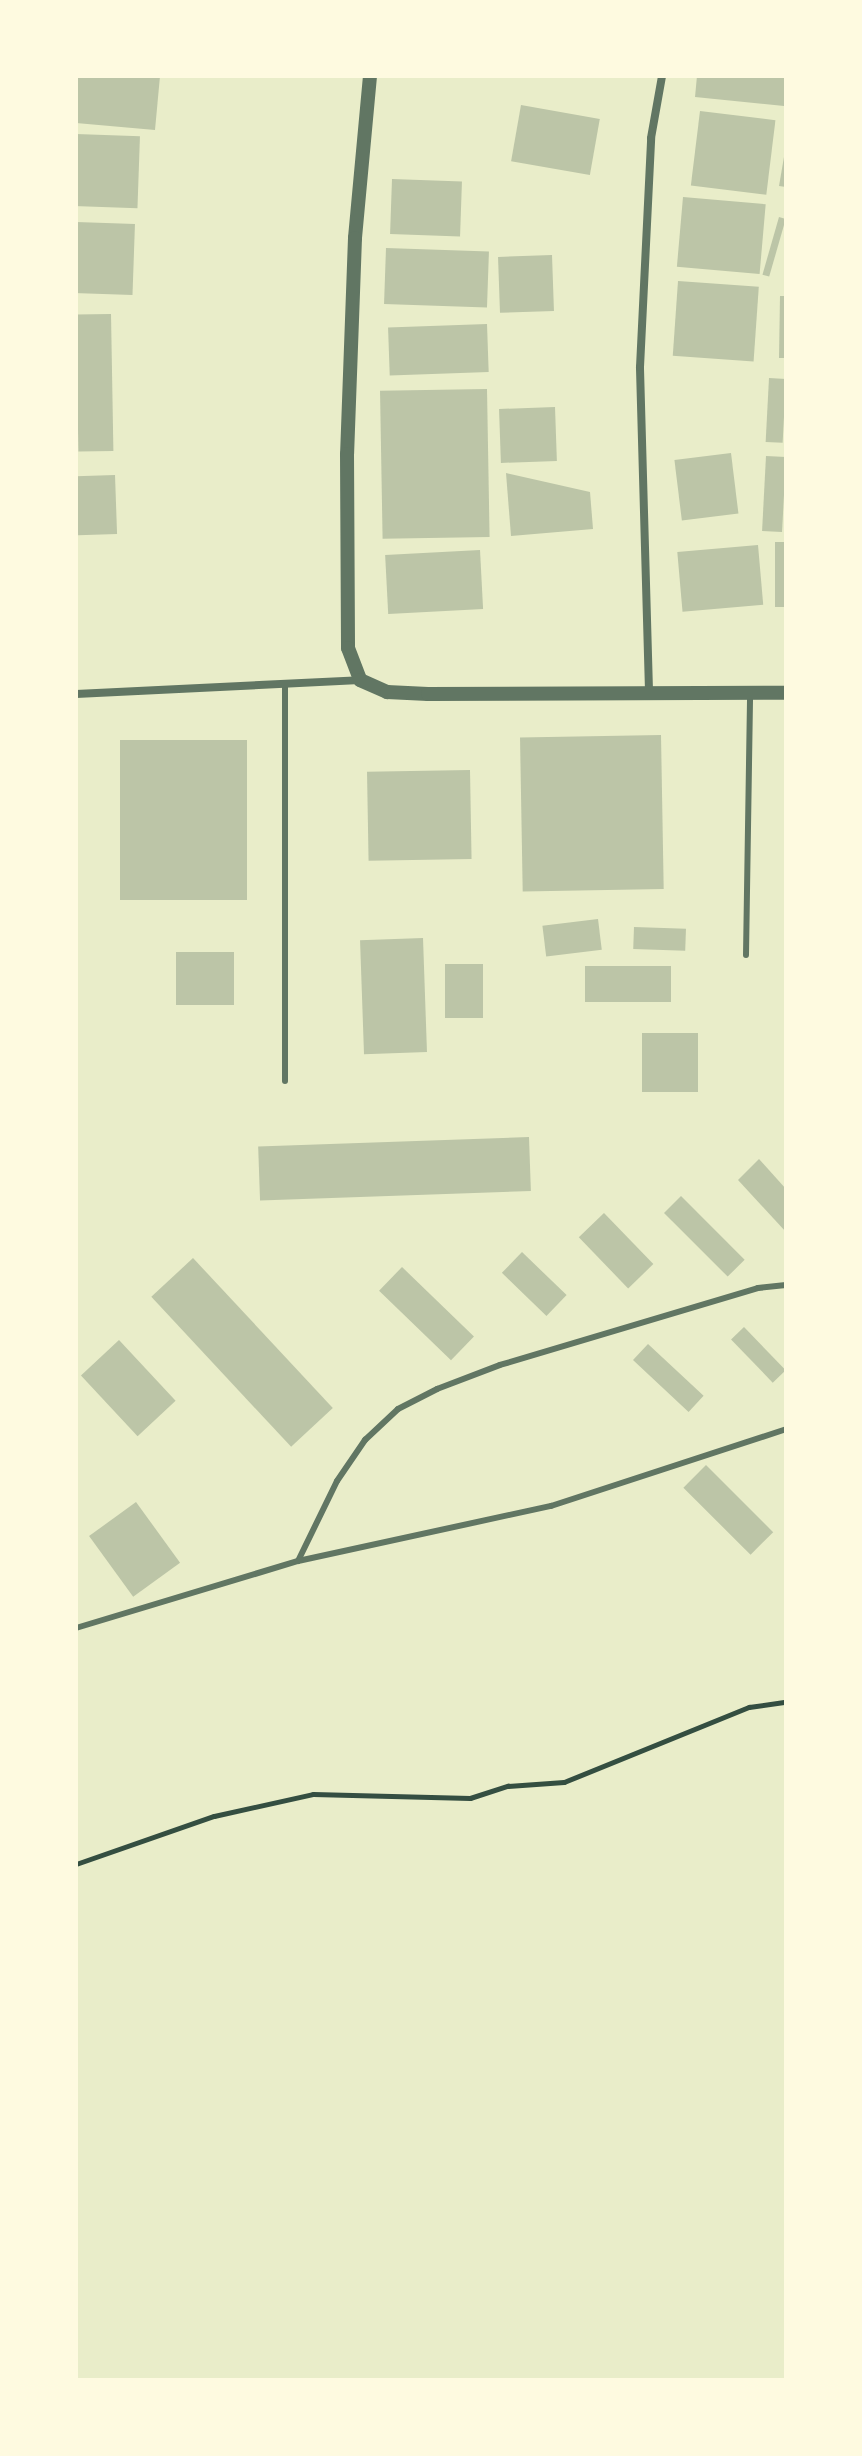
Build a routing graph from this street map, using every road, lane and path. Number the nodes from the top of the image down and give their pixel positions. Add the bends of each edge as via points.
1 (370, 76) edge
2 (662, 76) edge
3 (360, 680) junction
4 (285, 685) junction
5 (649, 691) junction
6 (750, 692) junction
7 (786, 693) edge
8 (76, 694) edge
9 (746, 955) dead end
10 (285, 1081) dead end
11 (786, 1285) edge
12 (786, 1429) edge
13 (298, 1561) junction
14 (76, 1628) edge
15 (786, 1702) edge
16 (76, 1864) edge

1 - 3 street via 355,238 347,454 348,648
2 - 5 street via 651,138 640,367
3 - 4 street
3 - 5 street via 401,693
4 - 8 street
4 - 10 lane
5 - 6 street
6 - 7 street
6 - 9 lane
11 - 13 lane via 758,1288 500,1365 398,1409 365,1440 337,1481
12 - 13 lane via 551,1506
13 - 14 lane
15 - 16 path via 749,1707 564,1782 508,1786 470,1798 313,1794 214,1816

